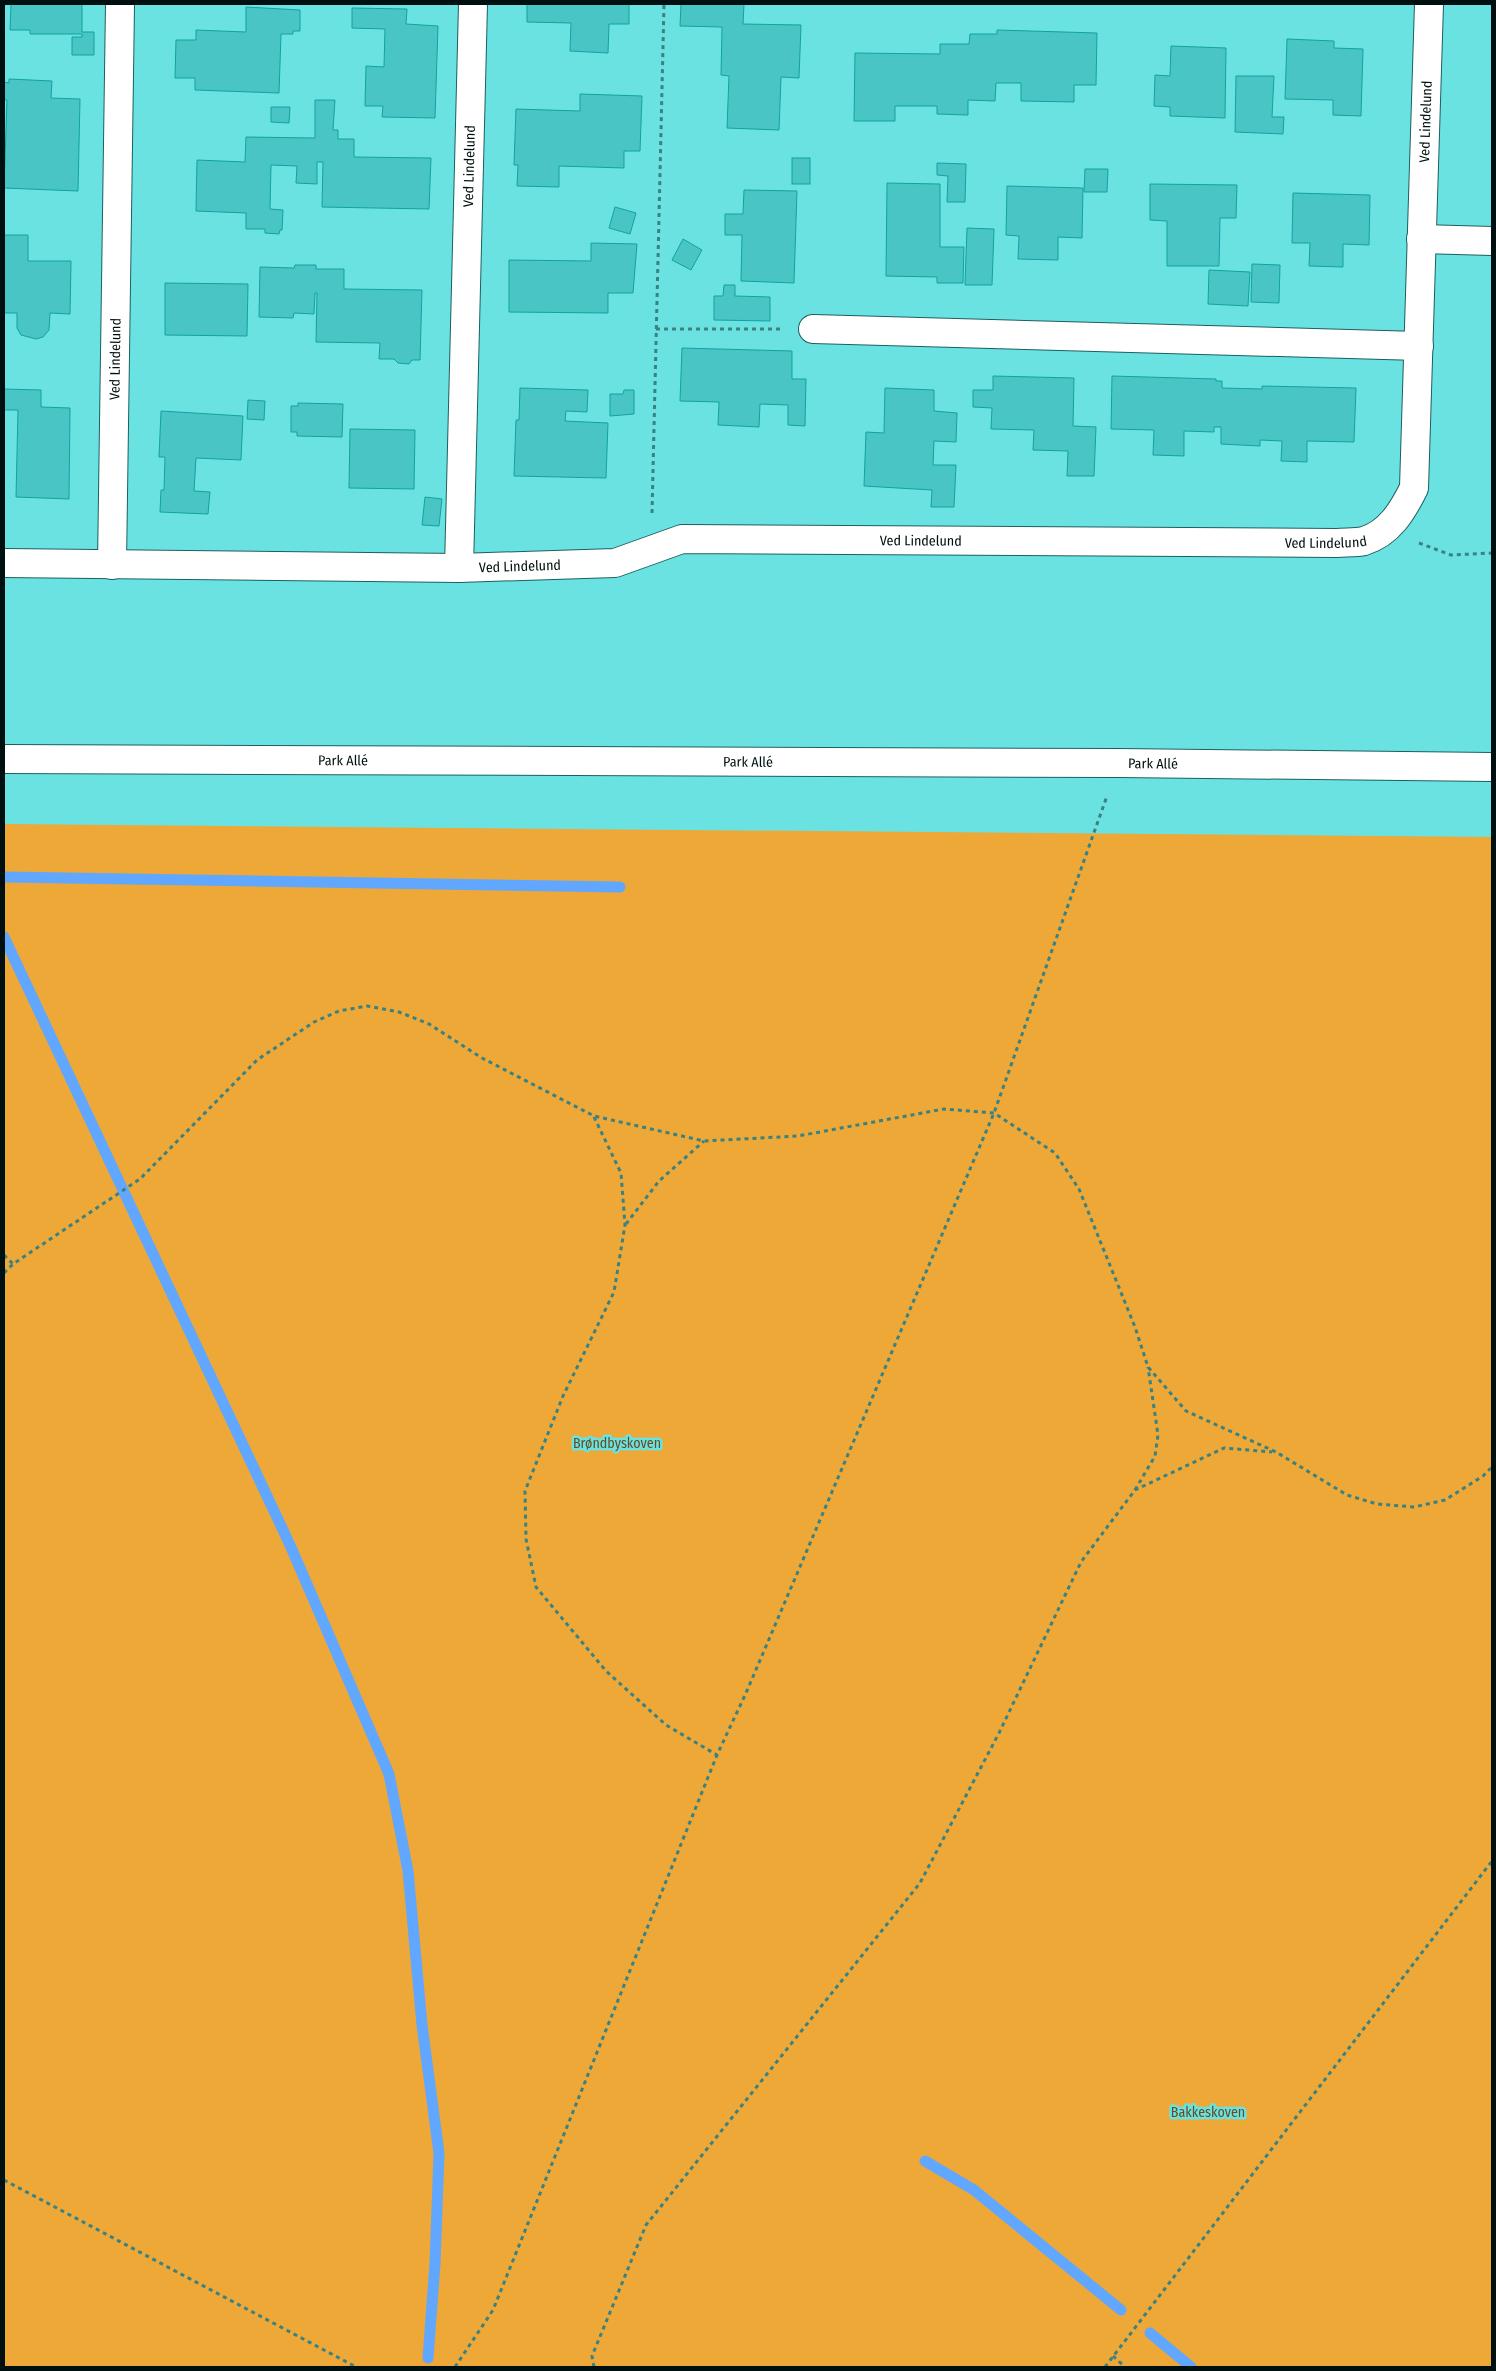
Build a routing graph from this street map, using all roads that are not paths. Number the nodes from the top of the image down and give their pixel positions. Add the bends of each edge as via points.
1 (120, 4) edge
2 (473, 4) edge
3 (1429, 4) edge
4 (1421, 239) junction
5 (1492, 241) edge
6 (813, 329) road end
7 (1419, 346) junction
8 (4, 563) edge
9 (112, 565) junction
10 (459, 568) junction
11 (4, 759) edge
12 (1492, 767) edge

1 - 9 street, Ved Lindelund
2 - 10 street, Ved Lindelund
3 - 4 street, Ved Lindelund
4 - 5 street
4 - 7 street, Ved Lindelund
6 - 7 street
7 - 10 street, Ved Lindelund via 1414,488 1402,511 1386,530 1364,541 682,539 615,563
8 - 9 street, Ved Lindelund
9 - 10 street, Ved Lindelund
11 - 12 street, Park Allé

